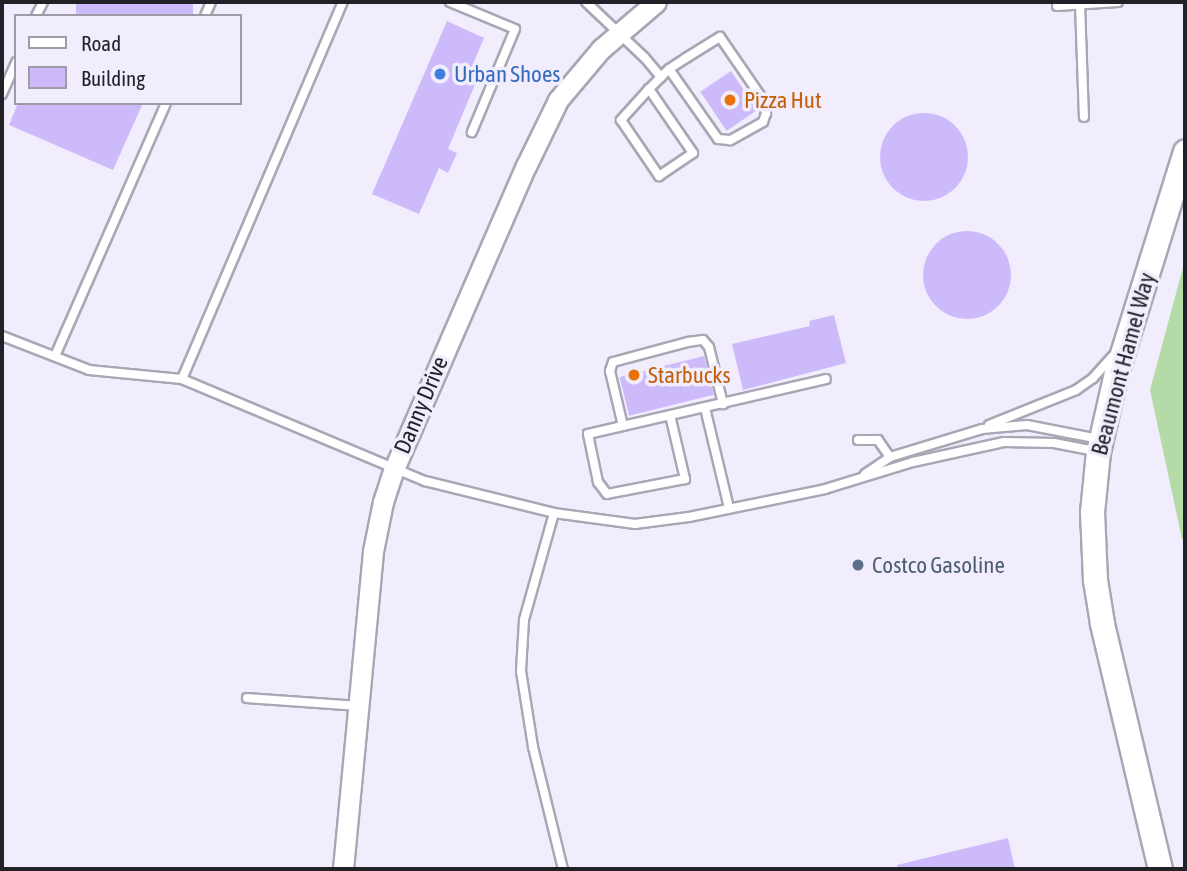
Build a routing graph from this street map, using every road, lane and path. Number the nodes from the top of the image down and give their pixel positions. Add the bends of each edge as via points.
1 (343, 2) edge
2 (450, 2) edge
3 (586, 2) edge
4 (656, 2) edge
5 (1118, 2) edge
6 (1080, 4) junction
7 (1057, 6) dead end
8 (617, 34) junction
9 (14, 67) edge
10 (670, 69) junction
11 (660, 77) junction
12 (649, 89) junction
13 (2, 94) edge
14 (165, 105) edge
15 (1084, 117) dead end
16 (472, 132) dead end
17 (1185, 151) edge
18 (1127, 332) junction
19 (2, 337) edge
20 (55, 356) junction
21 (182, 379) junction
22 (826, 379) dead end
23 (723, 404) junction
24 (705, 408) junction
25 (670, 415) junction
26 (623, 426) junction
27 (982, 429) junction
28 (858, 440) dead end
29 (1099, 445) junction
30 (890, 457) junction
31 (394, 469) junction
32 (859, 478) junction
33 (729, 508) junction
34 (554, 513) junction
35 (247, 698) dead end
36 (359, 706) junction
37 (343, 869) edge
38 (563, 869) edge
39 (1160, 869) edge

1 - 21 lane
2 - 16 lane via 515,29
3 - 8 lane
4 - 8 street, Danny Drive
5 - 6 lane
6 - 7 lane
6 - 15 lane
8 - 11 lane
8 - 31 street, Danny Drive via 571,82 539,136
9 - 13 lane
10 - 10 lane via 720,37 762,98 763,122 730,140 718,139
10 - 11 lane
11 - 12 lane
12 - 12 lane via 621,120 659,176 692,153
14 - 20 lane
17 - 18 main road, Beaumont Hamel Way
18 - 27 lane via 1086,384
18 - 29 main road, Beaumont Hamel Way
19 - 20 lane
20 - 21 lane via 89,370
21 - 31 lane
22 - 23 lane
23 - 24 lane
23 - 26 lane via 709,347 702,341 688,342 612,362
24 - 25 lane
24 - 33 lane
25 - 26 lane
25 - 26 lane via 684,478 607,494 598,482 588,434
27 - 29 lane via 1027,425
27 - 30 lane
28 - 30 lane via 883,442
29 - 32 lane via 1013,441
29 - 39 main road, Beaumont Hamel Way via 1092,512 1095,580
30 - 32 lane
31 - 34 lane
31 - 36 street, Danny Drive via 373,551
32 - 33 lane
33 - 34 lane via 635,524
34 - 38 lane via 524,620 521,671 533,747
35 - 36 lane
36 - 37 street, Danny Drive

